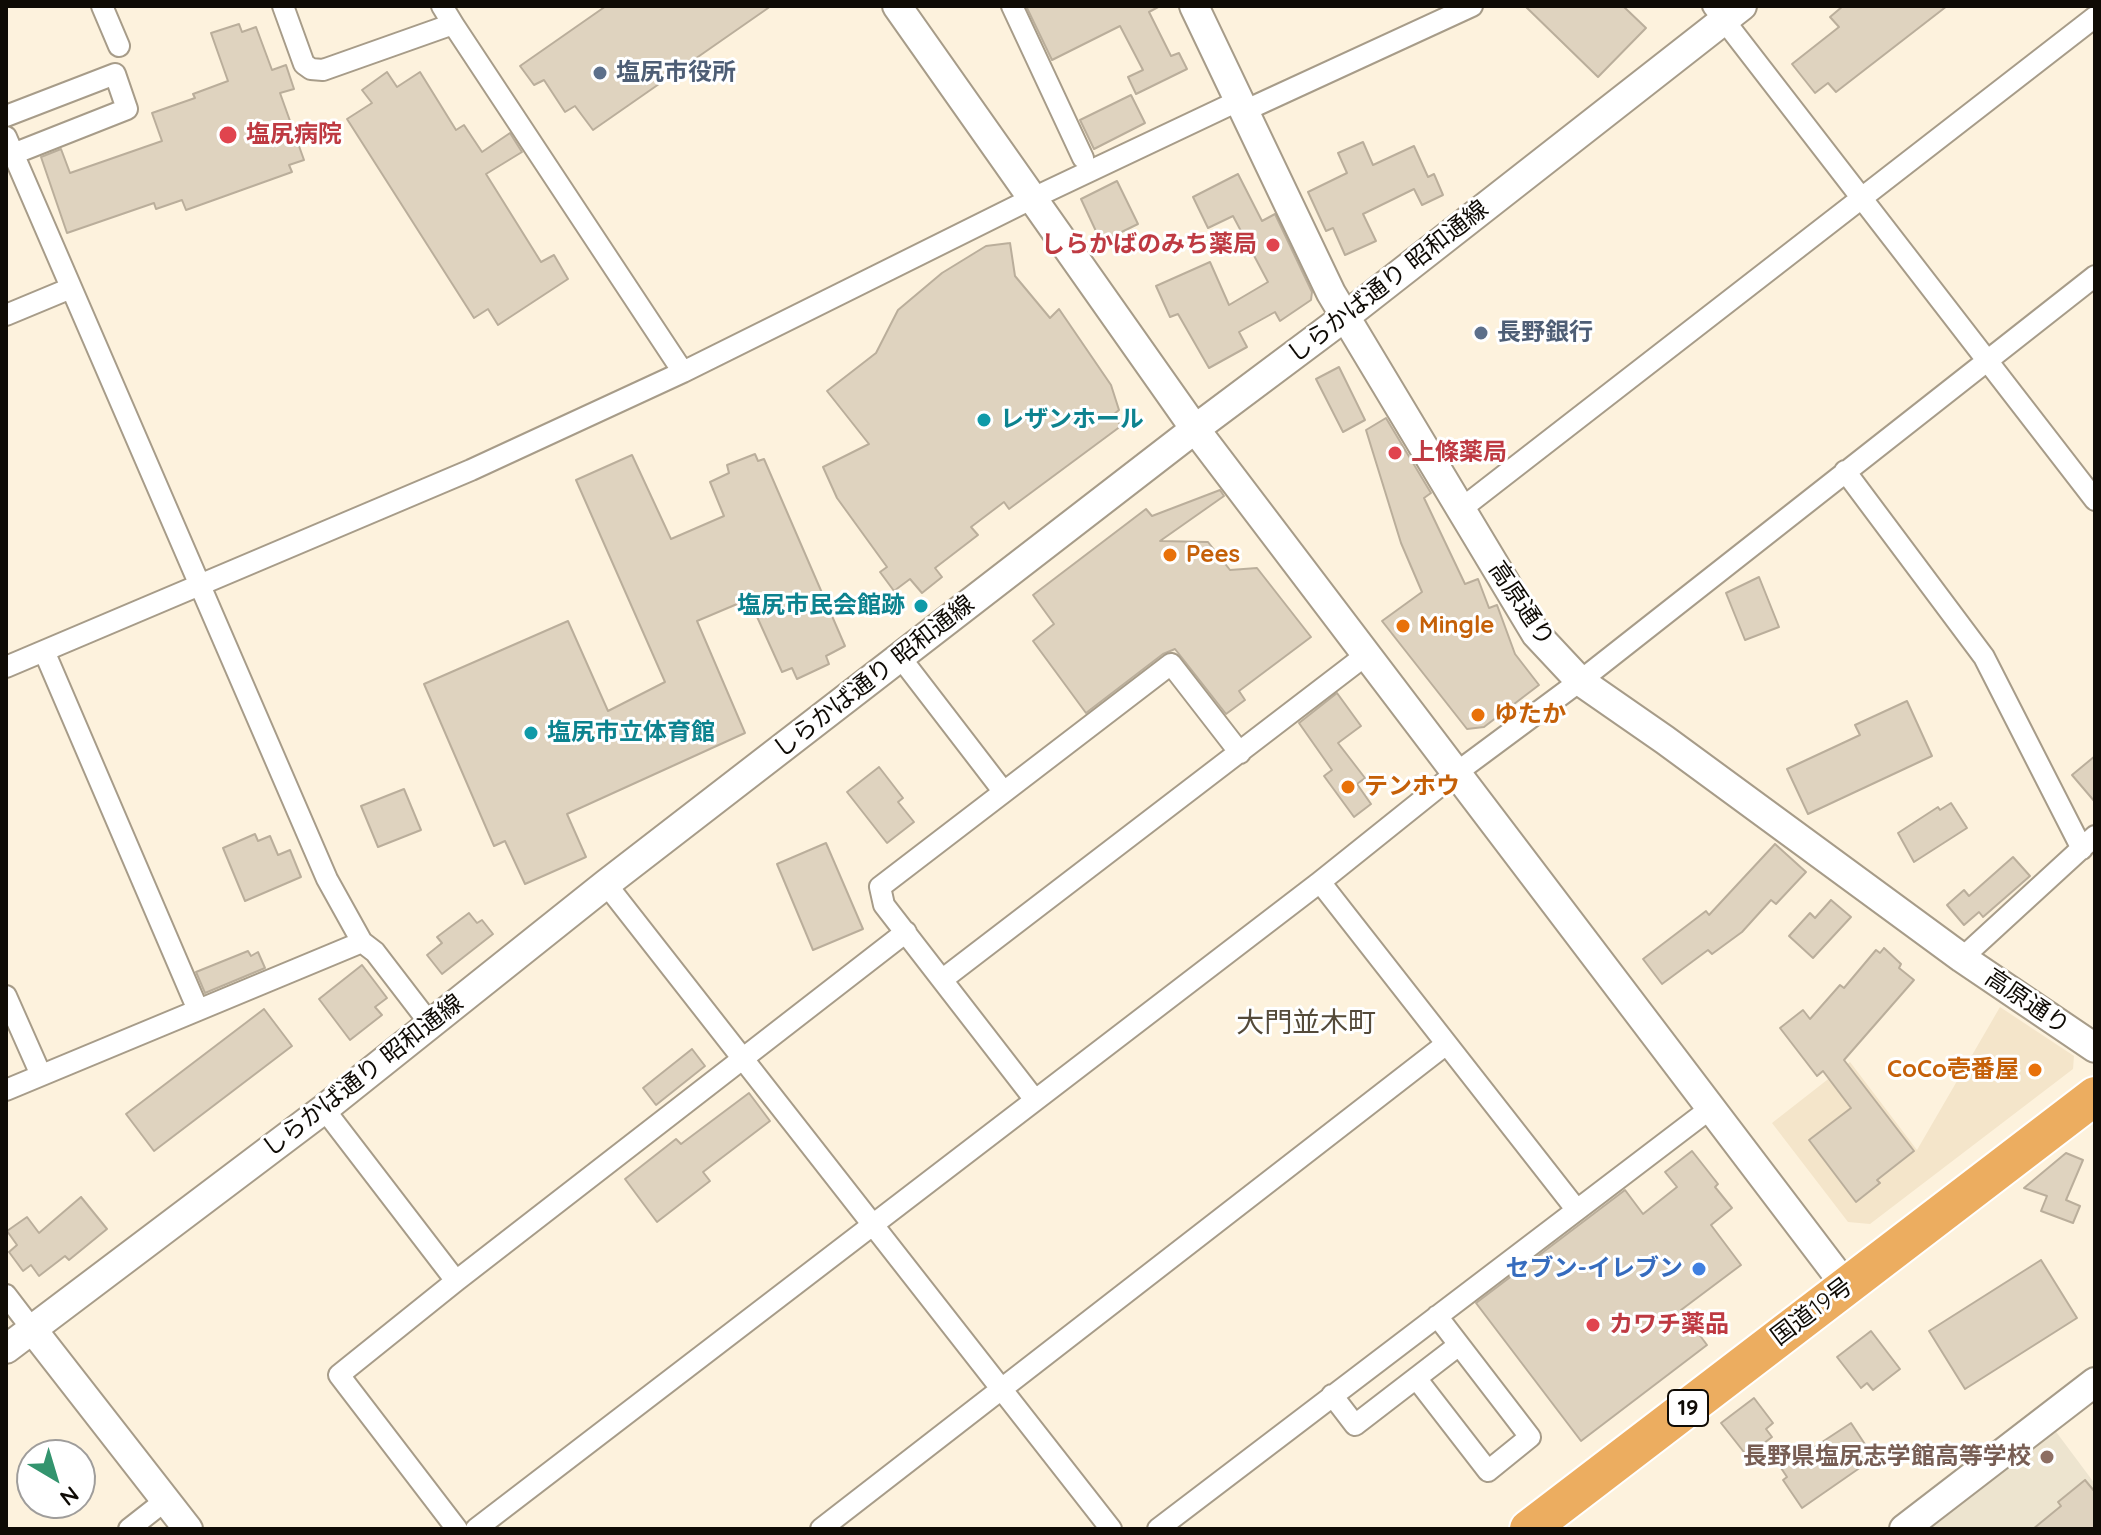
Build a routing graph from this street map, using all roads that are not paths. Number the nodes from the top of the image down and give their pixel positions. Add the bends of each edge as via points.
1 (102, 6) edge
2 (283, 6) edge
3 (442, 6) edge
4 (897, 6) edge
5 (1012, 6) edge
6 (1194, 6) edge
7 (1472, 6) edge
8 (1726, 11) edge
9 (1432, 14) edge
10 (2095, 17) edge
11 (453, 24) junction
12 (119, 46) dead end
13 (1241, 106) junction
14 (6, 116) edge
15 (10, 145) edge
16 (1083, 158) dead end
17 (1031, 199) junction
18 (1862, 199) junction
19 (2095, 276) edge
20 (71, 288) junction
21 (6, 315) edge
22 (1346, 316) junction
23 (1986, 359) junction
24 (683, 372) junction
25 (1195, 429) junction
26 (1845, 471) junction
27 (2095, 500) edge
28 (1461, 509) junction
29 (199, 585) junction
30 (44, 651) junction
31 (1366, 655) junction
32 (900, 657) junction
33 (6, 667) edge
34 (1580, 681) junction
35 (1240, 753) junction
36 (1456, 773) junction
37 (1003, 791) junction
38 (2088, 843) edge
39 (1320, 882) junction
40 (606, 884) junction
41 (906, 932) junction
42 (362, 942) junction
43 (1962, 958) junction
44 (943, 979) junction
45 (6, 996) edge
46 (198, 1010) junction
47 (431, 1025) junction
48 (1445, 1045) junction
49 (2095, 1048) edge
50 (745, 1059) junction
51 (41, 1075) junction
52 (6, 1090) edge
53 (2095, 1096) edge
54 (1035, 1100) junction
55 (1711, 1108) junction
56 (324, 1109) junction
57 (1576, 1209) junction
58 (873, 1225) junction
59 (456, 1281) junction
60 (1846, 1286) junction
61 (6, 1295) edge
62 (1437, 1316) junction
63 (32, 1329) junction
64 (1459, 1345) junction
65 (6, 1349) edge
66 (1416, 1378) junction
67 (2095, 1382) edge
68 (1002, 1390) junction
69 (1332, 1395) junction
70 (166, 1500) junction
71 (129, 1529) edge
72 (188, 1529) edge
73 (457, 1529) edge
74 (476, 1529) edge
75 (821, 1529) edge
76 (1111, 1529) edge
77 (1158, 1529) edge
78 (1529, 1529) edge
79 (1904, 1529) edge

1 - 12 street
2 - 11 street via 304,64 311,69 323,70
3 - 11 street
4 - 17 street
5 - 16 street
6 - 13 street, 高原通り
7 - 9 street
8 - 18 street
8 - 22 street, しらかば通り 昭和通線
9 - 13 street
10 - 18 street
11 - 24 street
13 - 17 street
13 - 22 street, 高原通り
14 - 15 street via 115,74 127,109
15 - 20 street
17 - 24 street
17 - 25 street
18 - 23 street
18 - 28 street
19 - 23 street
20 - 21 street
20 - 29 street
22 - 25 street, しらかば通り 昭和通線
22 - 28 street, 高原通り
23 - 26 street
23 - 27 street
24 - 29 street via 471,470
25 - 31 street
25 - 32 street, しらかば通り 昭和通線
26 - 34 street
26 - 38 street via 1984,657
28 - 34 street, 高原通り via 1536,634
29 - 30 street
29 - 42 street via 327,879
30 - 33 street
30 - 46 street
31 - 35 street
31 - 36 street
32 - 37 street
32 - 40 street, しらかば通り 昭和通線
34 - 36 street
34 - 43 street, 高原通り
35 - 37 street via 1171,664
35 - 44 street
36 - 39 street
36 - 55 street
37 - 41 street via 880,887 884,905
38 - 43 street
39 - 48 street
39 - 54 street
40 - 47 street, しらかば通り 昭和通線
40 - 50 street
41 - 44 street
41 - 50 street
42 - 46 street
42 - 47 street
43 - 49 street, 高原通り
44 - 54 street
45 - 51 street
46 - 51 street
47 - 56 street, しらかば通り 昭和通線
48 - 57 street
48 - 68 street
50 - 58 street
50 - 59 street
51 - 52 street
53 - 60 highway, 国道19号 / 19
54 - 58 street
55 - 57 street
55 - 60 street
56 - 59 street
56 - 63 street, しらかば通り 昭和通線
57 - 62 street
58 - 68 street
58 - 74 street
59 - 73 street via 339,1375
60 - 78 highway, 国道19号 / 19
61 - 63 street
62 - 64 street
62 - 69 street
63 - 65 street, しらかば通り 昭和通線
63 - 70 street
64 - 66 street
64 - 66 street via 1530,1437 1488,1471
66 - 69 street via 1355,1425
67 - 79 street
68 - 75 street
68 - 76 street
69 - 77 street
70 - 71 street
70 - 72 street

